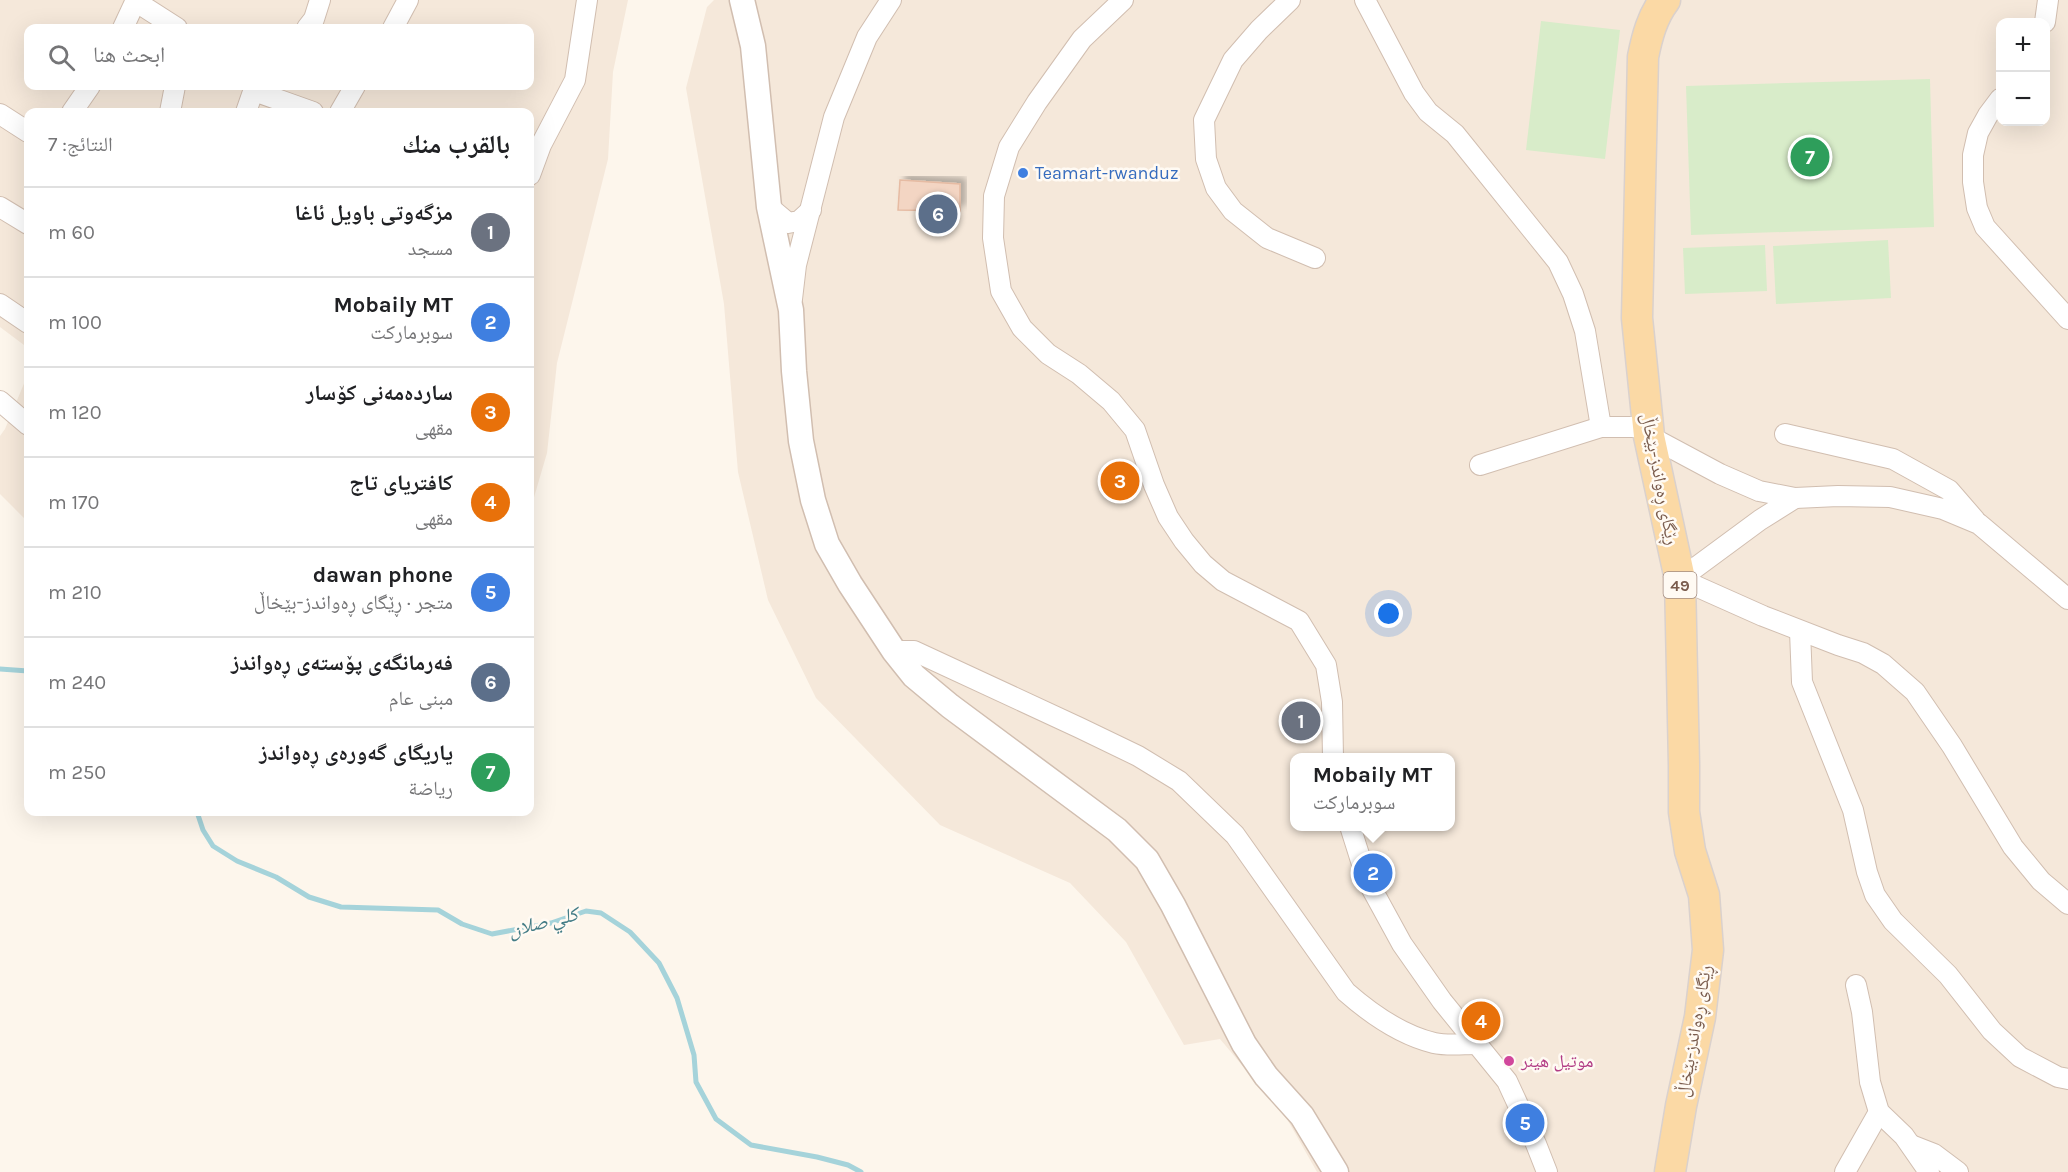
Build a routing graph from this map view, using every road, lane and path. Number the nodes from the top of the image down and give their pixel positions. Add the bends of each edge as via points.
1 (320, 0) edge
2 (408, 0) edge
3 (588, 0) edge
4 (741, 0) edge
5 (891, 0) edge
6 (1123, 0) edge
7 (1290, 0) edge
8 (1365, 0) edge
9 (1665, 0) edge
10 (2048, 0) edge
11 (136, 1) edge
12 (2046, 18) edge
13 (125, 24) edge
14 (171, 24) edge
15 (310, 24) edge
16 (395, 24) edge
17 (87, 90) edge
18 (174, 90) edge
19 (253, 90) edge
20 (259, 90) edge
21 (353, 90) edge
22 (1996, 105) edge
23 (75, 108) edge
24 (171, 108) edge
25 (247, 108) edge
26 (303, 108) edge
27 (342, 108) edge
28 (0, 114) edge
29 (24, 129) edge
30 (534, 164) edge
31 (0, 207) edge
32 (769, 207) junction
33 (811, 210) junction
34 (24, 222) edge
35 (1315, 258) dead end
36 (0, 304) edge
37 (791, 310) junction
38 (2068, 319) edge
39 (24, 321) edge
40 (0, 401) edge
41 (24, 422) edge
42 (1601, 427) junction
43 (1649, 432) junction
44 (1785, 434) dead end
45 (1480, 465) dead end
46 (1795, 498) junction
47 (1979, 524) junction
48 (1680, 579) junction
49 (2068, 599) edge
50 (1800, 631) junction
51 (894, 651) junction
52 (1333, 753) edge
53 (1352, 831) edge
54 (2068, 904) edge
55 (1856, 985) dead end
56 (1476, 1044) junction
57 (2068, 1079) edge
58 (1879, 1112) junction
59 (1911, 1145) junction
60 (1336, 1172) edge
61 (1547, 1172) edge
62 (1670, 1172) edge
63 (1845, 1172) edge
64 (1929, 1172) edge
65 (1958, 1172) edge

1 - 15 street
2 - 16 street
3 - 30 street via 575,80
4 - 32 street via 753,46
5 - 33 street via 867,37 838,107
6 - 52 street via 1082,39 1009,147 994,196 993,238 1001,291 1022,328 1048,354 1111,401 1135,430 1168,517 1203,564 1223,581 1299,621 1326,664 1332,702
7 - 35 street via 1233,60 1204,120 1206,159 1216,188 1233,211 1268,238
8 - 42 street via 1414,93 1428,112 1455,134 1558,262 1585,331
9 - 43 main road, ڕێگای ڕەواندز-بێخاڵ / 49 via 1653,20 1643,57 1637,318
10 - 12 street
11 - 13 street
11 - 14 street
17 - 23 street
18 - 24 street
19 - 25 street
20 - 26 street
21 - 27 street
22 - 38 street via 1978,133 1973,155 1977,208 1986,227
28 - 29 street
31 - 34 street
32 - 33 street via 788,223 798,221
32 - 37 street
33 - 37 street via 796,265
36 - 39 street
37 - 51 street via 800,430 813,500 827,544
40 - 41 street
42 - 43 street
42 - 45 street
43 - 46 street via 1720,474 1759,491
43 - 48 main road, ڕێگای ڕەواندز-بێخاڵ / 49
44 - 47 street via 1893,459 1949,490
46 - 47 street via 1890,497 1942,509
46 - 48 street
47 - 49 street
48 - 50 street
48 - 62 main road, ڕێگای ڕەواندز-بێخاڵ / 49 via 1684,812 1690,851 1704,895 1708,950 1700,1017
50 - 54 street via 1863,653 1883,664 1915,692 2013,847 2041,881
50 - 57 street via 1802,682 1853,810 1875,895 1893,921 1948,975 1992,1031 2020,1057
51 - 56 street via 914,651 1138,756 1179,781 1235,835 1346,992 1368,1011 1435,1044
51 - 60 street via 914,676 950,706 1117,830 1147,860 1244,1044 1302,1116
53 - 56 street via 1367,880 1402,944
55 - 58 street via 1870,1082
56 - 61 street via 1507,1081
58 - 59 street
58 - 63 street
59 - 64 street
59 - 65 street via 1934,1154

